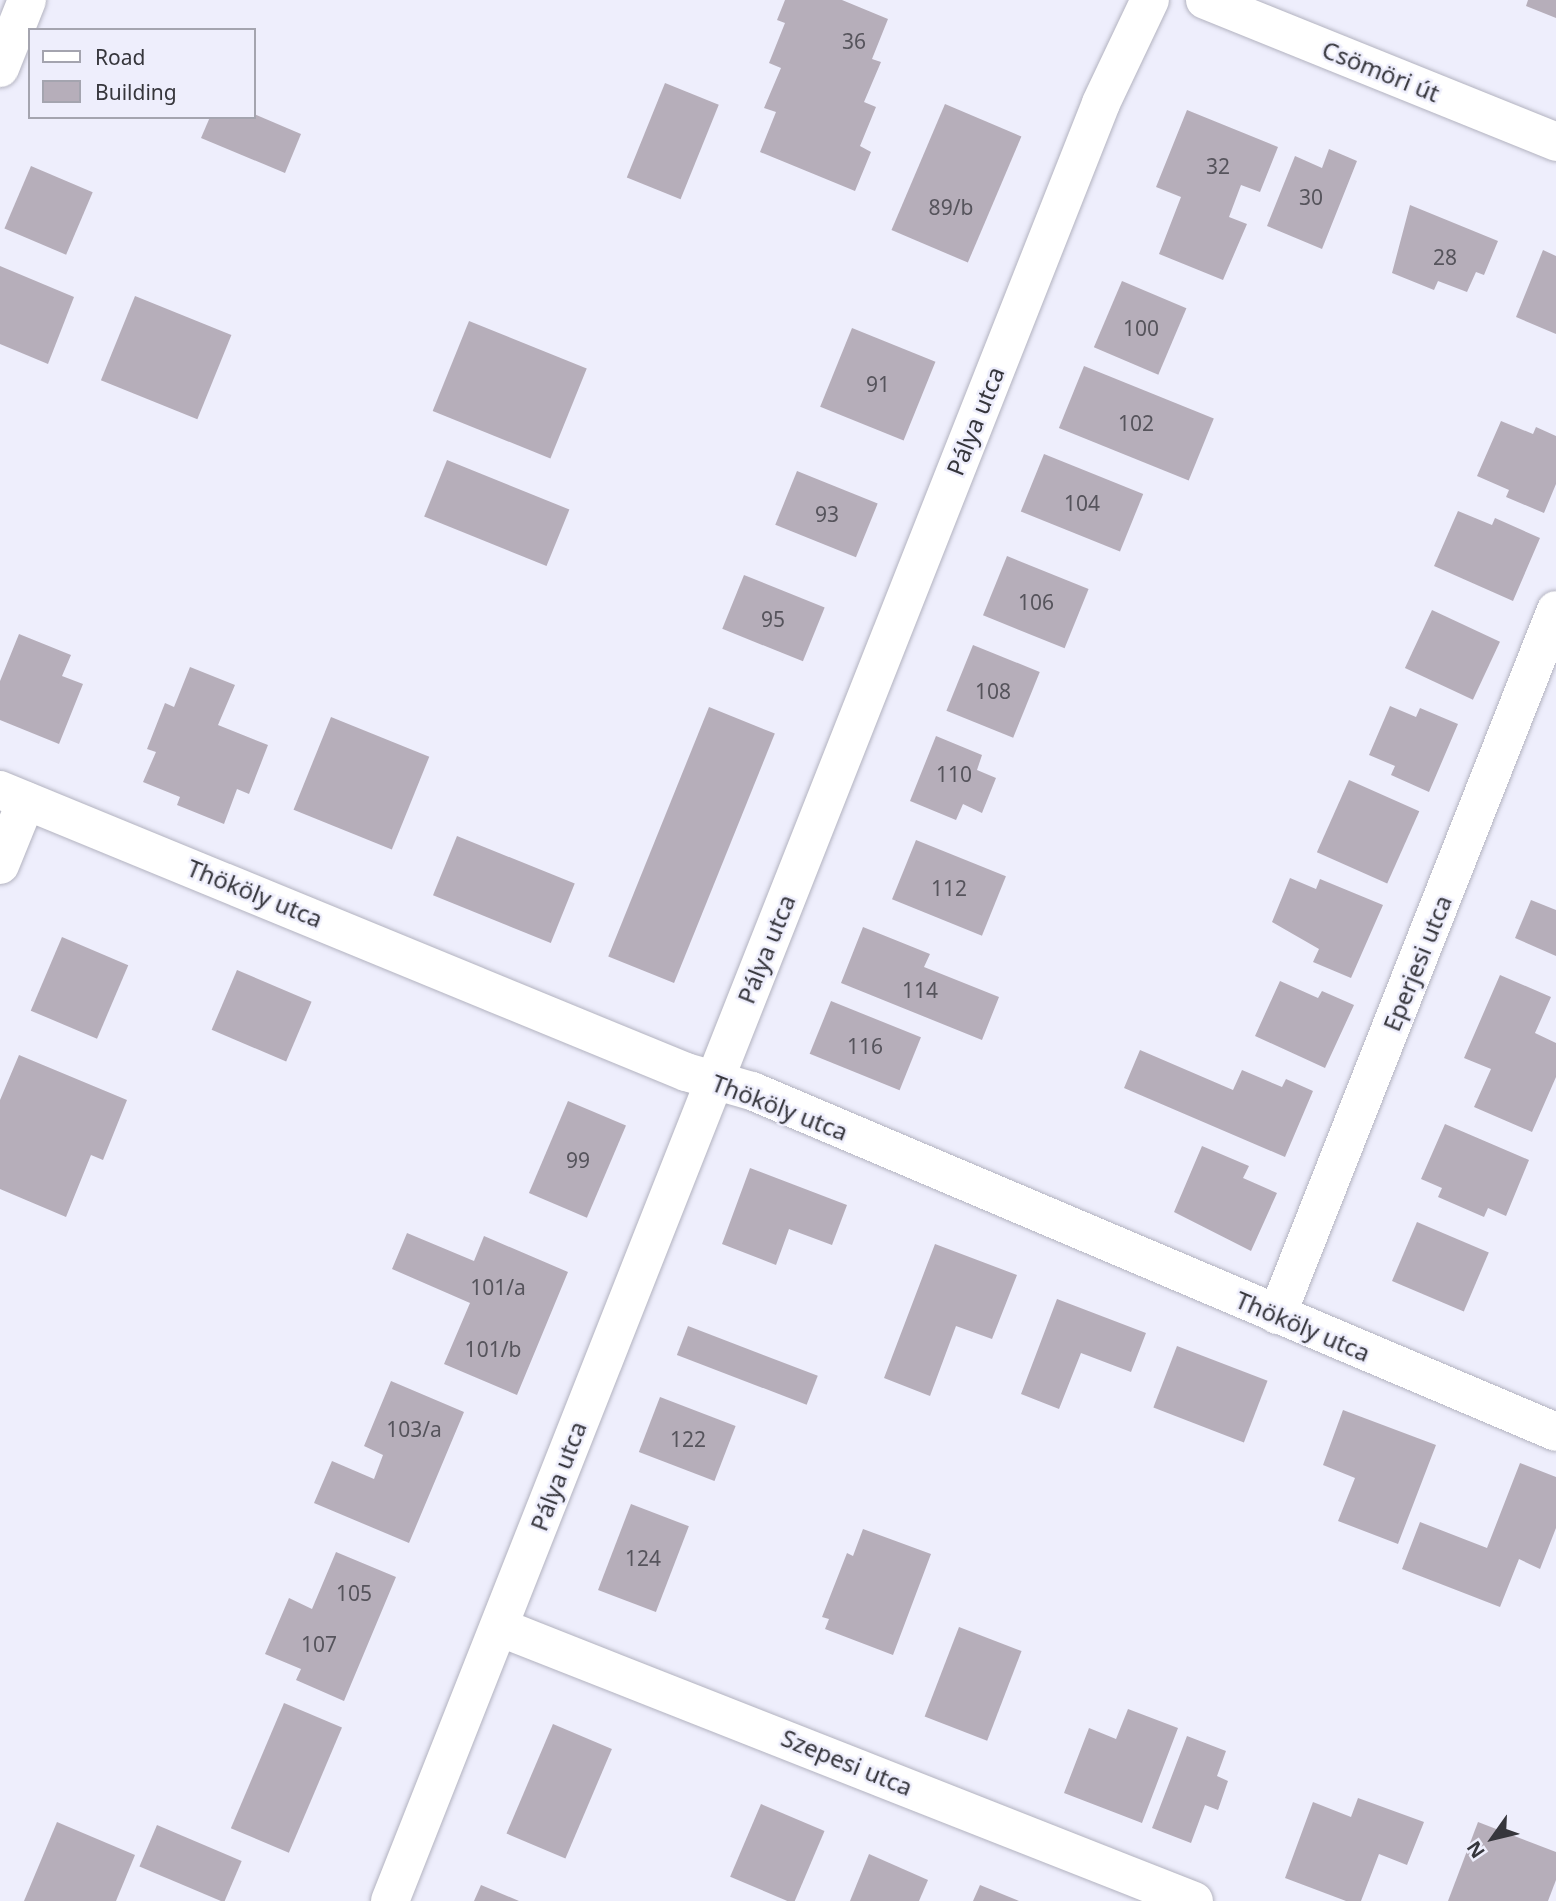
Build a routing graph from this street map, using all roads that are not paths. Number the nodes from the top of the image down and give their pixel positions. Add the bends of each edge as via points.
1 (27, 0) edge
2 (1150, 0) edge
3 (1205, 0) edge
4 (0, 68) edge
5 (1556, 142) edge
6 (1556, 610) edge
7 (13, 796) edge
8 (0, 865) edge
9 (713, 1081) junction
10 (1278, 1315) junction
11 (1556, 1432) edge
12 (499, 1627) junction
13 (390, 1901) edge
14 (1194, 1901) edge

1 - 4 street
2 - 9 street, Pálya utca via 1096,116
3 - 5 street, Csömöri út
6 - 10 street, Eperjesi utca
7 - 8 street
7 - 9 street, Thököly utca
9 - 10 street, Thököly utca via 752,1091
9 - 12 street, Pálya utca
10 - 11 street, Thököly utca
12 - 13 street, Pálya utca
12 - 14 street, Szepesi utca

